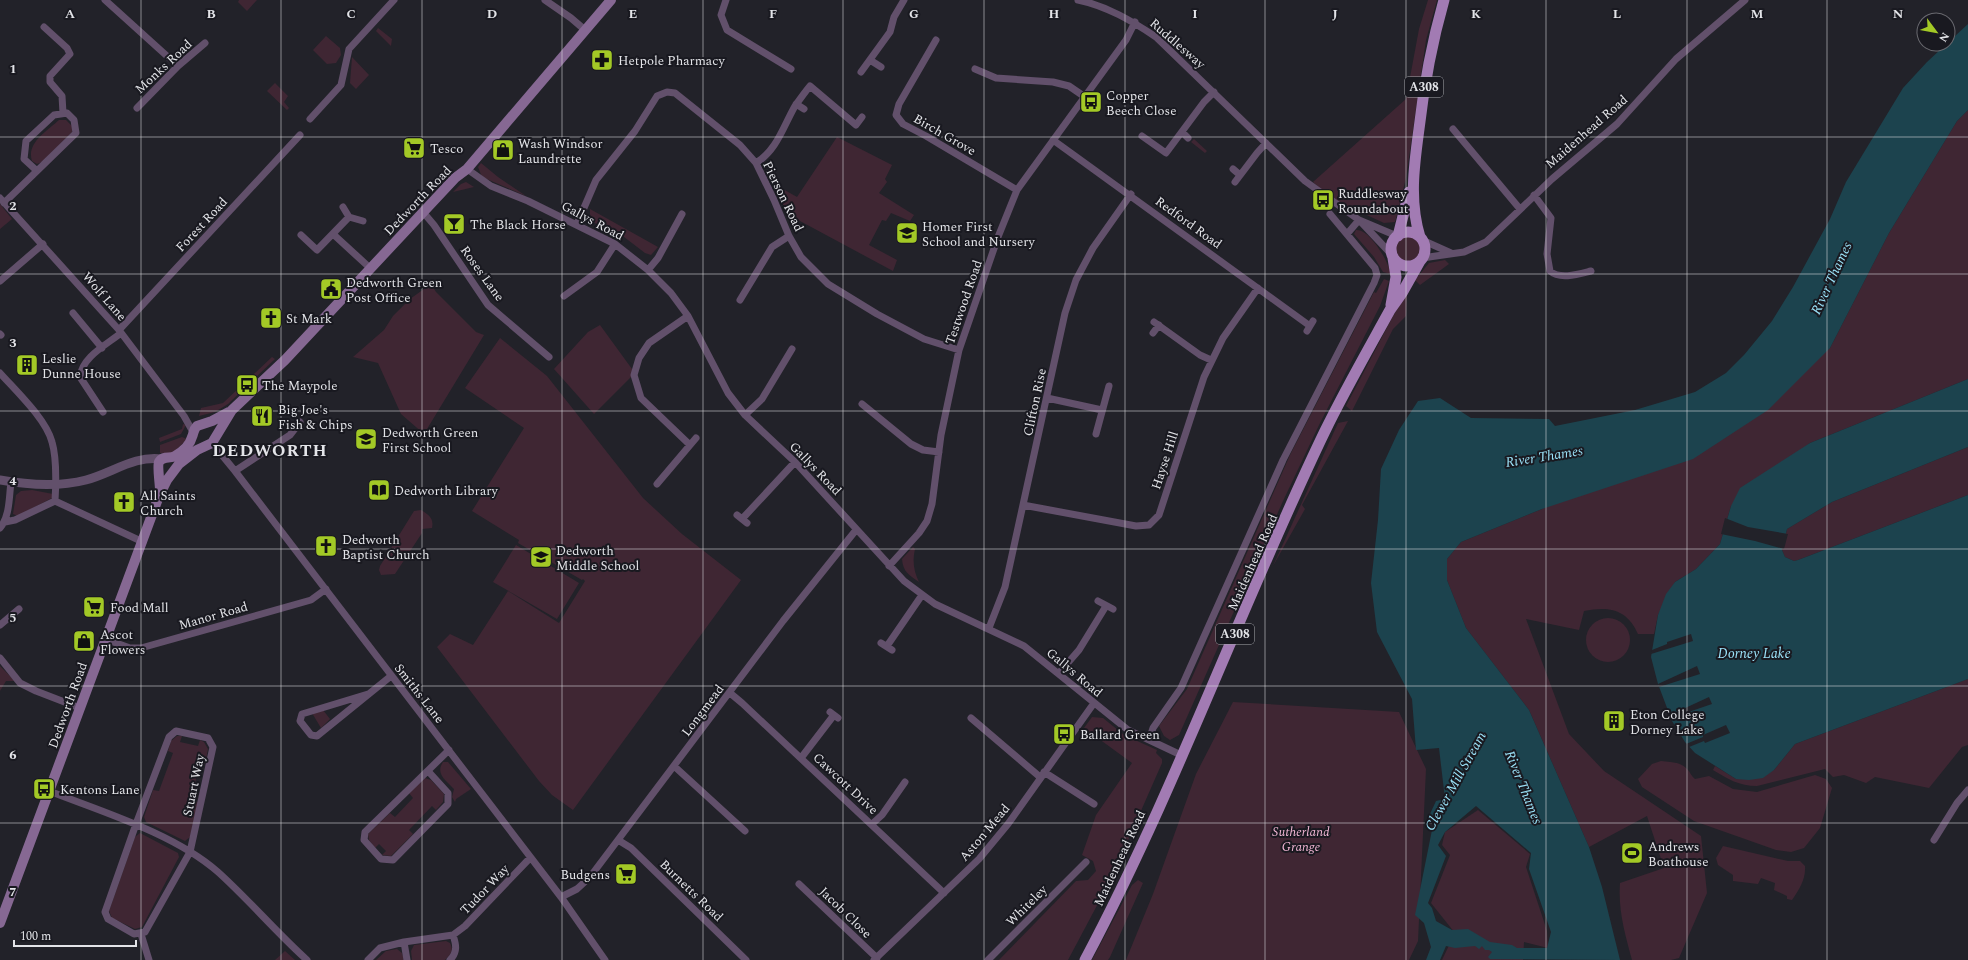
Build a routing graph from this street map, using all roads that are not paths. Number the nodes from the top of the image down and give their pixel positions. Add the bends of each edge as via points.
1 (104, 0) edge
2 (394, 0) edge
3 (545, 0) edge
4 (611, 0) edge
5 (726, 0) edge
6 (904, 0) edge
7 (1078, 0) edge
8 (1444, 0) edge
9 (1745, 0) edge
10 (1135, 22) junction
11 (44, 27) dead end
12 (585, 30) junction
13 (936, 40) dead end
14 (206, 43) dead end
15 (870, 60) junction
16 (788, 65) dead end
17 (178, 66) junction
18 (881, 68) dead end
19 (980, 68) dead end
20 (861, 72) dead end
21 (1214, 92) junction
22 (1085, 97) junction
23 (796, 104) junction
24 (136, 108) dead end
25 (804, 109) dead end
26 (63, 113) junction
27 (862, 117) dead end
28 (310, 119) dead end
29 (1453, 129) dead end
30 (1182, 132) junction
31 (300, 135) dead end
32 (1142, 136) dead end
33 (1188, 138) dead end
34 (1053, 140) junction
35 (1266, 143) junction
36 (756, 164) junction
37 (467, 168) junction
38 (1233, 169) dead end
39 (36, 170) junction
40 (1240, 175) junction
41 (1413, 176) junction
42 (1235, 182) dead end
43 (1017, 190) junction
44 (1131, 194) junction
45 (1534, 195) junction
46 (2, 200) edge
47 (343, 207) dead end
48 (1520, 209) junction
49 (423, 212) junction
50 (681, 214) dead end
51 (1330, 214) dead end
52 (349, 217) junction
53 (1359, 220) junction
54 (363, 221) dead end
55 (577, 224) junction
56 (333, 234) junction
57 (1347, 234) junction
58 (302, 235) dead end
59 (789, 236) junction
60 (1397, 236) junction
61 (1421, 238) junction
62 (43, 244) junction
63 (615, 244) junction
64 (1455, 254) junction
65 (1393, 256) junction
66 (1421, 260) junction
67 (370, 268) junction
68 (648, 270) junction
69 (1591, 271) dead end
70 (0, 281) edge
71 (1258, 288) junction
72 (564, 297) dead end
73 (739, 300) dead end
74 (1390, 310) junction
75 (74, 313) dead end
76 (688, 316) junction
77 (1310, 326) dead end
78 (120, 332) junction
79 (1153, 333) dead end
80 (102, 348) junction
81 (792, 349) dead end
82 (959, 350) junction
83 (549, 357) dead end
84 (1211, 360) junction
85 (0, 373) edge
86 (1109, 386) dead end
87 (1047, 398) junction
88 (862, 404) dead end
89 (232, 410) junction
90 (1102, 410) junction
91 (102, 412) dead end
92 (745, 415) junction
93 (184, 416) junction
94 (300, 422) dead end
95 (202, 424) junction
96 (193, 434) junction
97 (1096, 434) dead end
98 (696, 438) dead end
99 (210, 442) junction
100 (690, 445) junction
101 (939, 452) junction
102 (167, 458) junction
103 (142, 459) junction
104 (795, 462) junction
105 (159, 471) junction
106 (235, 471) junction
107 (174, 472) junction
108 (0, 480) edge
109 (11, 482) junction
110 (56, 484) junction
111 (657, 484) dead end
112 (159, 496) junction
113 (55, 501) junction
114 (1023, 505) junction
115 (742, 519) dead end
116 (2, 525) edge
117 (856, 530) junction
118 (143, 542) junction
119 (889, 566) junction
120 (326, 589) junction
121 (922, 595) junction
122 (1098, 601) dead end
123 (1106, 606) junction
124 (19, 609) dead end
125 (1113, 610) dead end
126 (0, 625) edge
127 (989, 628) junction
128 (105, 639) junction
129 (887, 646) dead end
130 (0, 658) edge
131 (1058, 673) junction
132 (391, 676) junction
133 (730, 693) junction
134 (368, 694) junction
135 (1094, 703) junction
136 (80, 708) junction
137 (834, 715) dead end
138 (970, 718) dead end
139 (1149, 740) junction
140 (449, 750) junction
141 (1181, 755) junction
142 (801, 758) junction
143 (674, 766) junction
144 (428, 771) junction
145 (1042, 774) junction
146 (905, 782) dead end
147 (1968, 790) edge
148 (49, 792) junction
149 (1094, 804) dead end
150 (136, 824) junction
151 (872, 824) junction
152 (745, 831) dead end
153 (618, 840) junction
154 (1934, 840) dead end
155 (190, 852) junction
156 (530, 858) junction
157 (1087, 872) dead end
158 (799, 884) dead end
159 (944, 893) junction
160 (561, 897) junction
161 (1, 916) edge
162 (141, 934) junction
163 (453, 935) junction
164 (404, 942) junction
165 (602, 959) edge
166 (875, 959) edge
167 (149, 960) edge
168 (307, 960) edge
169 (368, 960) edge
170 (407, 960) edge
171 (450, 960) edge
172 (746, 960) edge
173 (988, 960) edge
174 (1085, 960) edge

1 - 17 street
2 - 28 street via 349,49 341,85
3 - 12 street
4 - 12 main road, Dedworth Road
5 - 16 street via 721,15 727,30
6 - 15 street via 894,17 890,32
7 - 10 street, Ruddlesway
8 - 41 main road, A308 via 1428,65
9 - 45 street, Maidenhead Road via 1676,59 1618,124
10 - 21 street, Ruddlesway via 1156,37
10 - 22 street, Testwood Road via 1126,40
11 - 26 street via 67,48 70,54 50,76 50,82 62,96
12 - 37 main road, Dedworth Road
13 - 43 street, Birch Grove via 899,104 896,115 903,124
14 - 17 street, Monks Road
15 - 18 street
15 - 20 street
17 - 24 street, Monks Road
19 - 22 street via 996,78 1069,86
21 - 30 street
21 - 35 street, Ruddlesway
22 - 34 street, Testwood Road
23 - 25 street
23 - 27 street via 810,86 856,125
23 - 36 street via 774,146 766,157
26 - 39 street via 74,120 76,133
26 - 39 street via 54,115 26,141 24,159
29 - 48 street
30 - 32 street via 1166,153
30 - 33 street
31 - 78 street, Forest Road
34 - 43 street, Testwood Road
34 - 44 street, Redford Road
35 - 40 street
35 - 53 street, Ruddlesway via 1305,181
36 - 55 street, Pierson Road via 734,140 675,92 667,92 657,96 635,131 596,180
36 - 59 street, Pierson Road
37 - 49 main road, Dedworth Road
37 - 55 street, Gallys Road via 491,186
38 - 40 street
39 - 46 street
40 - 42 street
41 - 60 main road, A308
41 - 61 main road, A308 via 1414,211
43 - 82 street, Testwood Road
44 - 71 street, Redford Road
44 - 87 street, Clifton Rise via 1093,248 1076,280 1065,313
45 - 48 street, Maidenhead Road
45 - 69 street via 1551,218 1548,254 1550,271 1564,275
46 - 62 street, Wolf Lane
47 - 52 street
48 - 64 street, Maidenhead Road via 1486,242 1470,251
49 - 67 main road, Dedworth Road
49 - 83 street, Roses Lane via 488,305
50 - 68 street via 658,258
51 - 57 street, Maidenhead Road
52 - 54 street
52 - 56 street
53 - 57 street
53 - 60 street, Ruddlesway
53 - 65 street, Ruddlesway
55 - 63 street, Gallys Road
56 - 58 street via 317,250
56 - 67 street
57 - 139 street, Maidenhead Road via 1375,268 1377,275 1374,283 1283,460 1184,683 1153,728
59 - 73 street via 772,247
59 - 82 street, Pierson Road via 801,258 828,284 924,339
60 - 61 main road via 1410,232
60 - 65 main road via 1392,245
61 - 64 street
61 - 66 main road via 1425,249
62 - 70 street
62 - 78 street, Wolf Lane
63 - 68 street, Gallys Road
63 - 72 street via 597,272
64 - 66 street, Maidenhead Road
65 - 66 main road via 1400,264 1406,266 1412,266
65 - 74 main road, Maidenhead Road / A308 via 1396,283
66 - 74 main road, Maidenhead Road / A308
67 - 89 main road, Dedworth Road via 285,360
68 - 76 street, Gallys Road via 671,293
71 - 77 street, Redford Road
71 - 84 street, Hayse Hill
74 - 141 main road, Maidenhead Road / A308 via 1326,430
75 - 80 street
76 - 92 street, Gallys Road via 728,393
76 - 100 street via 649,343 639,358 634,375 641,398
78 - 80 street, Forest Road
78 - 93 street, Wolf Lane
79 - 84 street via 1156,324
80 - 91 street, Forest Road via 87,360 80,370 80,377
81 - 92 street via 762,399
82 - 101 street, Testwood Road
84 - 114 street, Hayse Hill via 1159,515 1149,524 1136,526
85 - 110 street via 42,421 52,442
86 - 90 street
87 - 90 street
87 - 114 street, Clifton Rise
88 - 101 street via 868,414 911,444 923,450
89 - 95 main road, Dedworth Road
89 - 99 main road, Dedworth Road
90 - 97 street
92 - 104 street, Gallys Road
93 - 95 street, Wolf Lane
93 - 96 street, Wolf Lane
94 - 106 street via 290,435
95 - 96 main road, Dedworth Road
95 - 99 main road via 212,428
96 - 99 main road via 196,443
96 - 102 main road, Dedworth Road via 183,450
98 - 100 street
99 - 106 street, Smiths Lane
99 - 107 main road, Dedworth Road via 180,464
100 - 111 street via 662,473
101 - 119 street, Testwood Road via 932,504 927,521
102 - 103 street
102 - 105 main road, Dedworth Road via 158,464
102 - 107 main road via 176,463
103 - 105 street
103 - 110 street via 86,480
104 - 115 street
104 - 117 street, Gallys Road
105 - 107 main road via 166,476
105 - 112 main road, Dedworth Road
106 - 120 street, Smiths Lane
107 - 112 main road, Dedworth Road
108 - 109 street
109 - 110 street
109 - 116 street
110 - 113 street
112 - 118 main road, Dedworth Road
113 - 116 street
113 - 118 street
114 - 127 street, Clifton Rise via 1005,587
117 - 119 street, Gallys Road
117 - 133 street, Longmead via 783,621
118 - 128 main road, Dedworth Road
119 - 121 street, Gallys Road
120 - 128 street, Manor Road via 311,600 141,648 130,648
120 - 132 street, Smiths Lane
121 - 127 street, Gallys Road via 935,604
121 - 129 street
122 - 123 street
123 - 125 street
123 - 131 street via 1079,650
124 - 126 street
127 - 131 street, Gallys Road via 1024,646
128 - 136 main road, Dedworth Road
130 - 136 street via 20,682
131 - 135 street, Gallys Road
132 - 134 street
132 - 140 street, Smiths Lane
133 - 142 street, Cawcott Drive
133 - 143 street, Longmead
134 - 134 street via 318,736 311,735 300,721 302,714
135 - 139 street, Gallys Road via 1128,730
135 - 145 street, Aston Mead
136 - 148 main road, Dedworth Road
137 - 142 street
138 - 145 street
139 - 141 street, Gallys Road
140 - 144 street
140 - 156 street, Smiths Lane
141 - 174 main road, Maidenhead Road / A308 via 1131,868
142 - 151 street, Cawcott Drive
143 - 152 street
143 - 153 street, Longmead
144 - 144 street via 365,832 364,840 381,859 393,860 448,804 448,792
145 - 149 street via 1086,794
145 - 159 street, Aston Mead via 1008,824 979,859
146 - 151 street via 882,815
147 - 154 street
148 - 150 street
148 - 161 main road, Dedworth Road via 9,901
150 - 155 street
150 - 155 street, Stuart Way via 169,738 176,732 208,738 213,747
150 - 162 street via 105,912 108,919 134,934
151 - 159 street, Cawcott Drive
153 - 160 street, Longmead via 590,877 577,889
153 - 172 street, Burnetts Road via 631,848
155 - 162 street via 145,932
155 - 168 street via 218,872
156 - 160 street, Smiths Lane
156 - 163 street, Tudor Way
157 - 173 street, Whiteley via 1084,864
158 - 166 street, Jacob Close
159 - 166 street, Aston Mead
160 - 165 street, Smiths Lane
162 - 167 street
163 - 164 street
163 - 171 street via 457,946
164 - 169 street via 380,948
164 - 170 street

